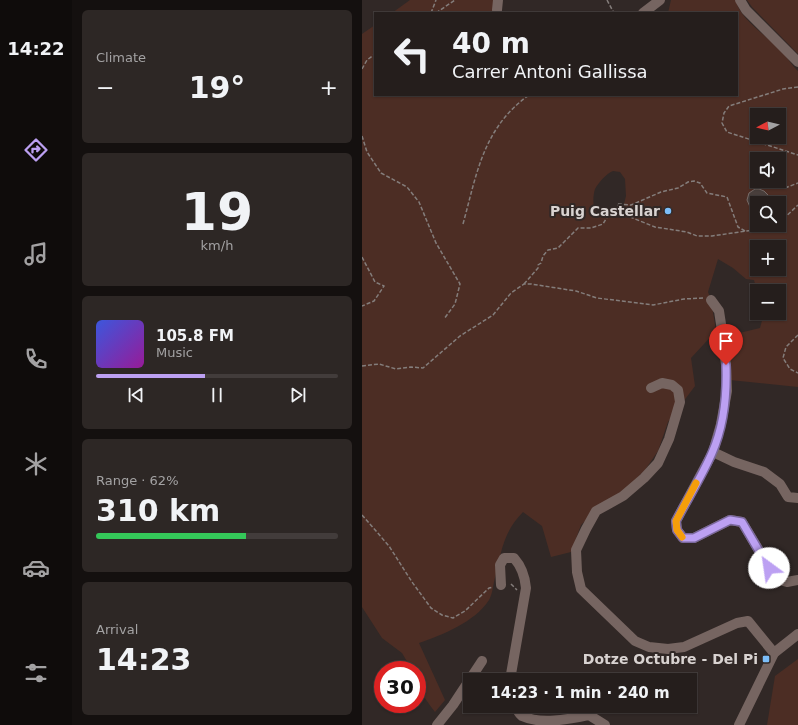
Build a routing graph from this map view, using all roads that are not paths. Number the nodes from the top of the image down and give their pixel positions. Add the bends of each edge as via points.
1 (660, 0) edge
2 (740, 0) edge
3 (644, 12) edge
4 (798, 62) edge
5 (711, 300) road end
6 (651, 388) dead end
7 (713, 452) junction
8 (798, 498) edge
9 (798, 580) edge
10 (501, 585) road end
11 (798, 634) edge
12 (774, 653) junction
13 (482, 662) dead end
14 (511, 673) edge
15 (520, 713) edge
16 (437, 725) edge
17 (605, 725) edge
18 (738, 725) edge

1 - 3 street
2 - 4 street via 746,10
5 - 7 street via 719,311 727,391
6 - 12 street via 662,383 672,385 678,390 680,402 669,439 658,463 644,478 623,496 596,511 576,550 581,589 635,641 649,647 684,647 737,622 748,621
7 - 8 street via 764,472 780,484 788,497
7 - 9 street via 676,521 677,530 683,538 694,538 730,520 742,522 776,579 787,582
10 - 14 street via 500,565 504,558 514,558 520,565 526,588
11 - 12 street
12 - 18 street
13 - 16 street
15 - 17 street via 532,721 547,723 589,715

